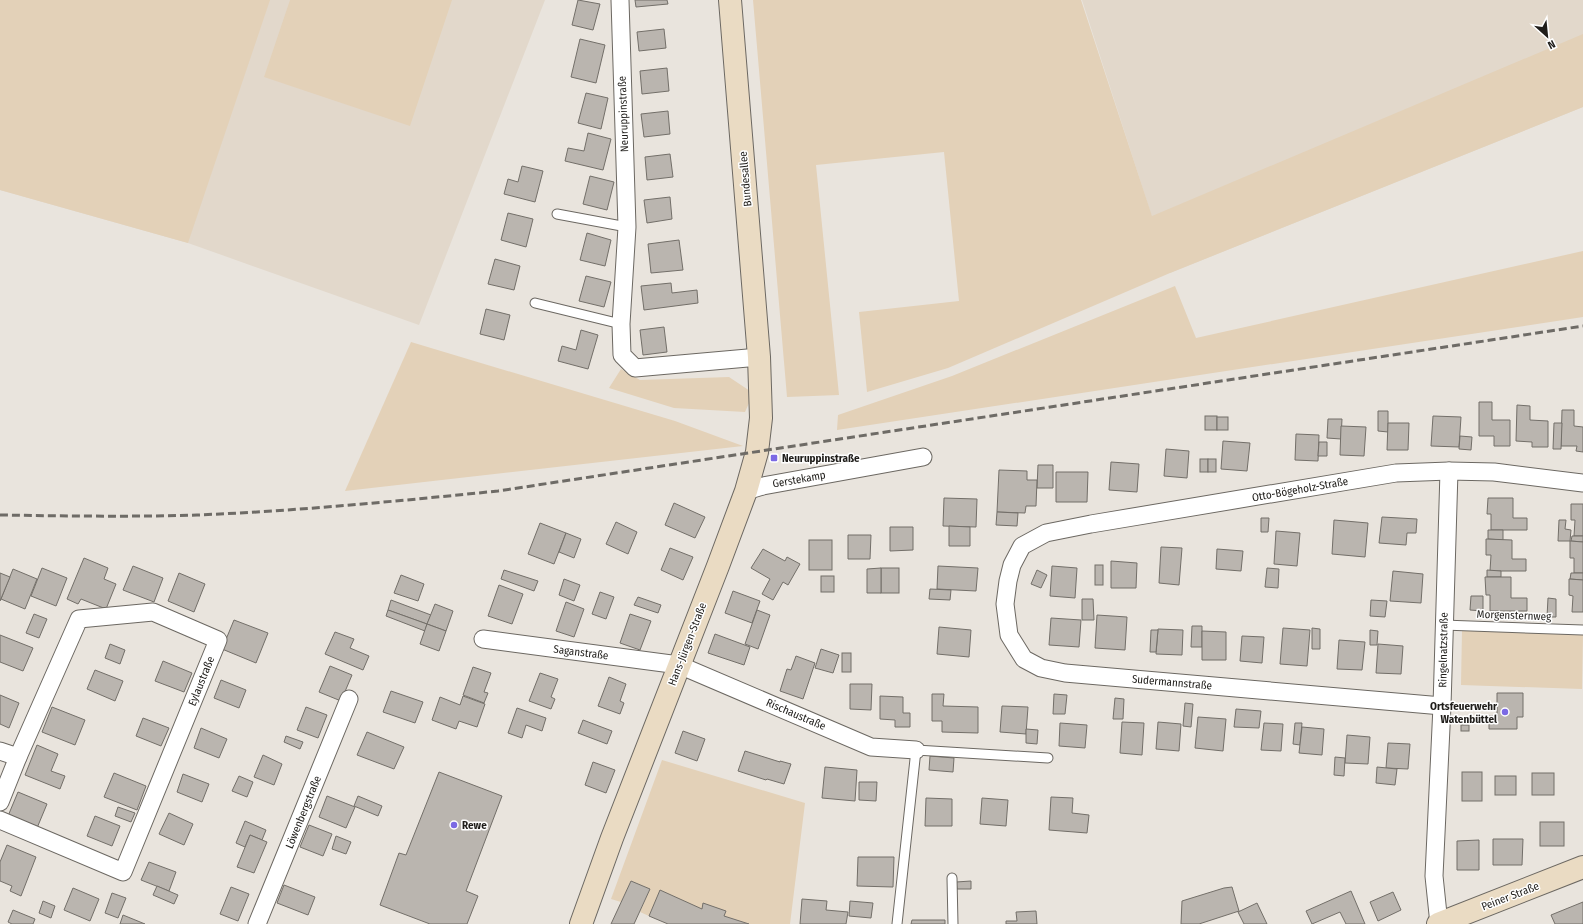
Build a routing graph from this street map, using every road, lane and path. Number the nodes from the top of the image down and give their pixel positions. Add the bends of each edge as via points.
1 (620, 0) edge
2 (730, 0) edge
3 (557, 214) dead end
4 (627, 227) junction
5 (535, 303) dead end
6 (621, 324) junction
7 (759, 358) junction
8 (923, 457) dead end
9 (1448, 471) junction
10 (1583, 484) edge
11 (746, 491) junction
12 (1022, 546) joint
13 (1444, 625) junction
14 (1583, 630) edge
15 (482, 639) dead end
16 (679, 665) junction
17 (349, 699) dead end
18 (1442, 706) junction
19 (916, 750) junction
20 (0, 751) edge
21 (18, 757) junction
22 (1048, 758) dead end
23 (0, 802) edge
24 (0, 820) edge
25 (1583, 867) edge
26 (952, 878) dead end
27 (258, 924) edge
28 (581, 924) edge
29 (898, 924) edge
30 (953, 924) edge
31 (1438, 924) edge

1 - 4 street, Neuruppinstraße
2 - 7 main road, Bundesallee
3 - 4 lane
4 - 6 street, Neuruppinstraße
5 - 6 lane
6 - 7 street, Neuruppinstraße via 622,355 634,368
7 - 11 main road, Hans-Jürgen-Straße via 761,418 757,452
8 - 11 street, Gerstekamp
9 - 10 street, Otto-Bögeholz-Straße via 1494,472
9 - 12 street, Otto-Bögeholz-Straße via 1396,473 1091,524 1046,533
9 - 13 street, Ringelnatzstraße
11 - 16 main road, Hans-Jürgen-Straße
12 - 18 street, Sudermannstraße via 1012,565 1008,581 1005,604 1009,635 1024,659 1041,668 1065,673
13 - 14 lane, Morgensternweg
13 - 18 street, Ringelnatzstraße
15 - 16 street, Saganstraße
16 - 19 street, Rischaustraße via 871,746
16 - 28 main road, Hans-Jürgen-Straße
17 - 27 street, Löwenbergstraße
18 - 31 street, Ringelnatzstraße via 1434,876
19 - 22 lane, Rischaustraße
19 - 29 lane
20 - 21 street
21 - 23 street
21 - 24 street, Eylaustraße via 79,619 153,612 218,640 123,872
25 - 31 main road, Peiner Straße
26 - 30 lane

